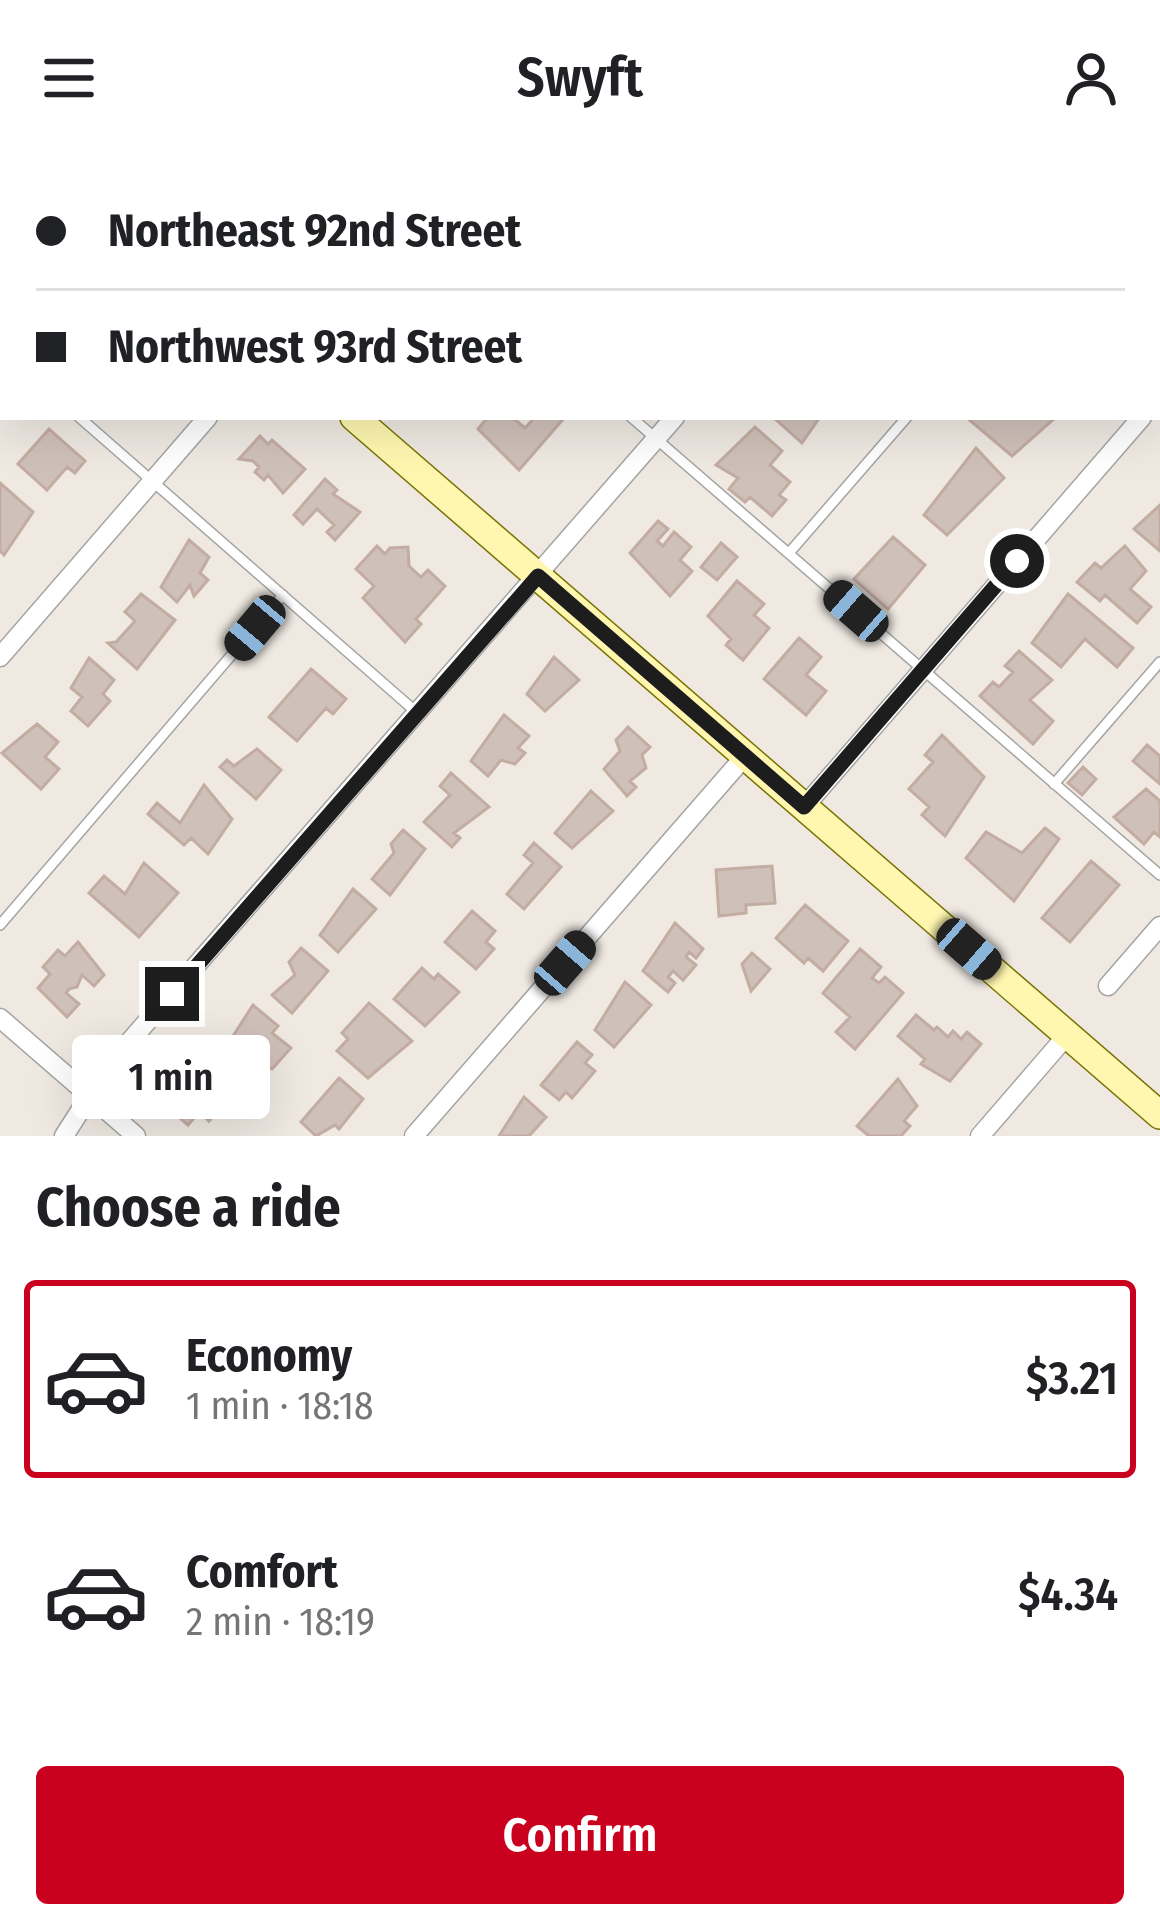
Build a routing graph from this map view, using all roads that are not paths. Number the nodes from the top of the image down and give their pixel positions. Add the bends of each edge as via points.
1 (82, 420) edge
2 (205, 420) edge
3 (357, 420) edge
4 (635, 420) edge
5 (672, 420) edge
6 (904, 420) edge
7 (1139, 420) edge
8 (656, 438) junction
9 (153, 482) junction
10 (789, 553) junction
11 (538, 576) junction
12 (283, 595) junction
13 (0, 657) edge
14 (1160, 662) edge
15 (923, 670) junction
16 (419, 714) junction
17 (745, 756) junction
18 (1054, 784) junction
19 (804, 807) junction
20 (1160, 875) edge
21 (0, 925) edge
22 (1160, 926) edge
23 (1108, 986) dead end
24 (0, 1018) edge
25 (1067, 1034) junction
26 (91, 1097) junction
27 (1160, 1115) edge
28 (64, 1136) edge
29 (136, 1136) edge
30 (414, 1136) edge
31 (980, 1136) edge

1 - 9 lane
2 - 9 street
3 - 11 main road
4 - 8 lane
5 - 8 street
6 - 10 lane
7 - 15 street
8 - 10 lane
8 - 11 street
9 - 12 lane
9 - 13 street
10 - 15 lane
11 - 16 street
11 - 17 main road
12 - 16 lane
12 - 21 lane
14 - 18 lane
15 - 18 lane
15 - 19 street
16 - 26 street via 110,1064
17 - 19 main road
17 - 30 street
18 - 20 lane
19 - 25 main road
22 - 23 street
24 - 26 street
25 - 27 main road
25 - 31 street
26 - 28 street
26 - 29 street

